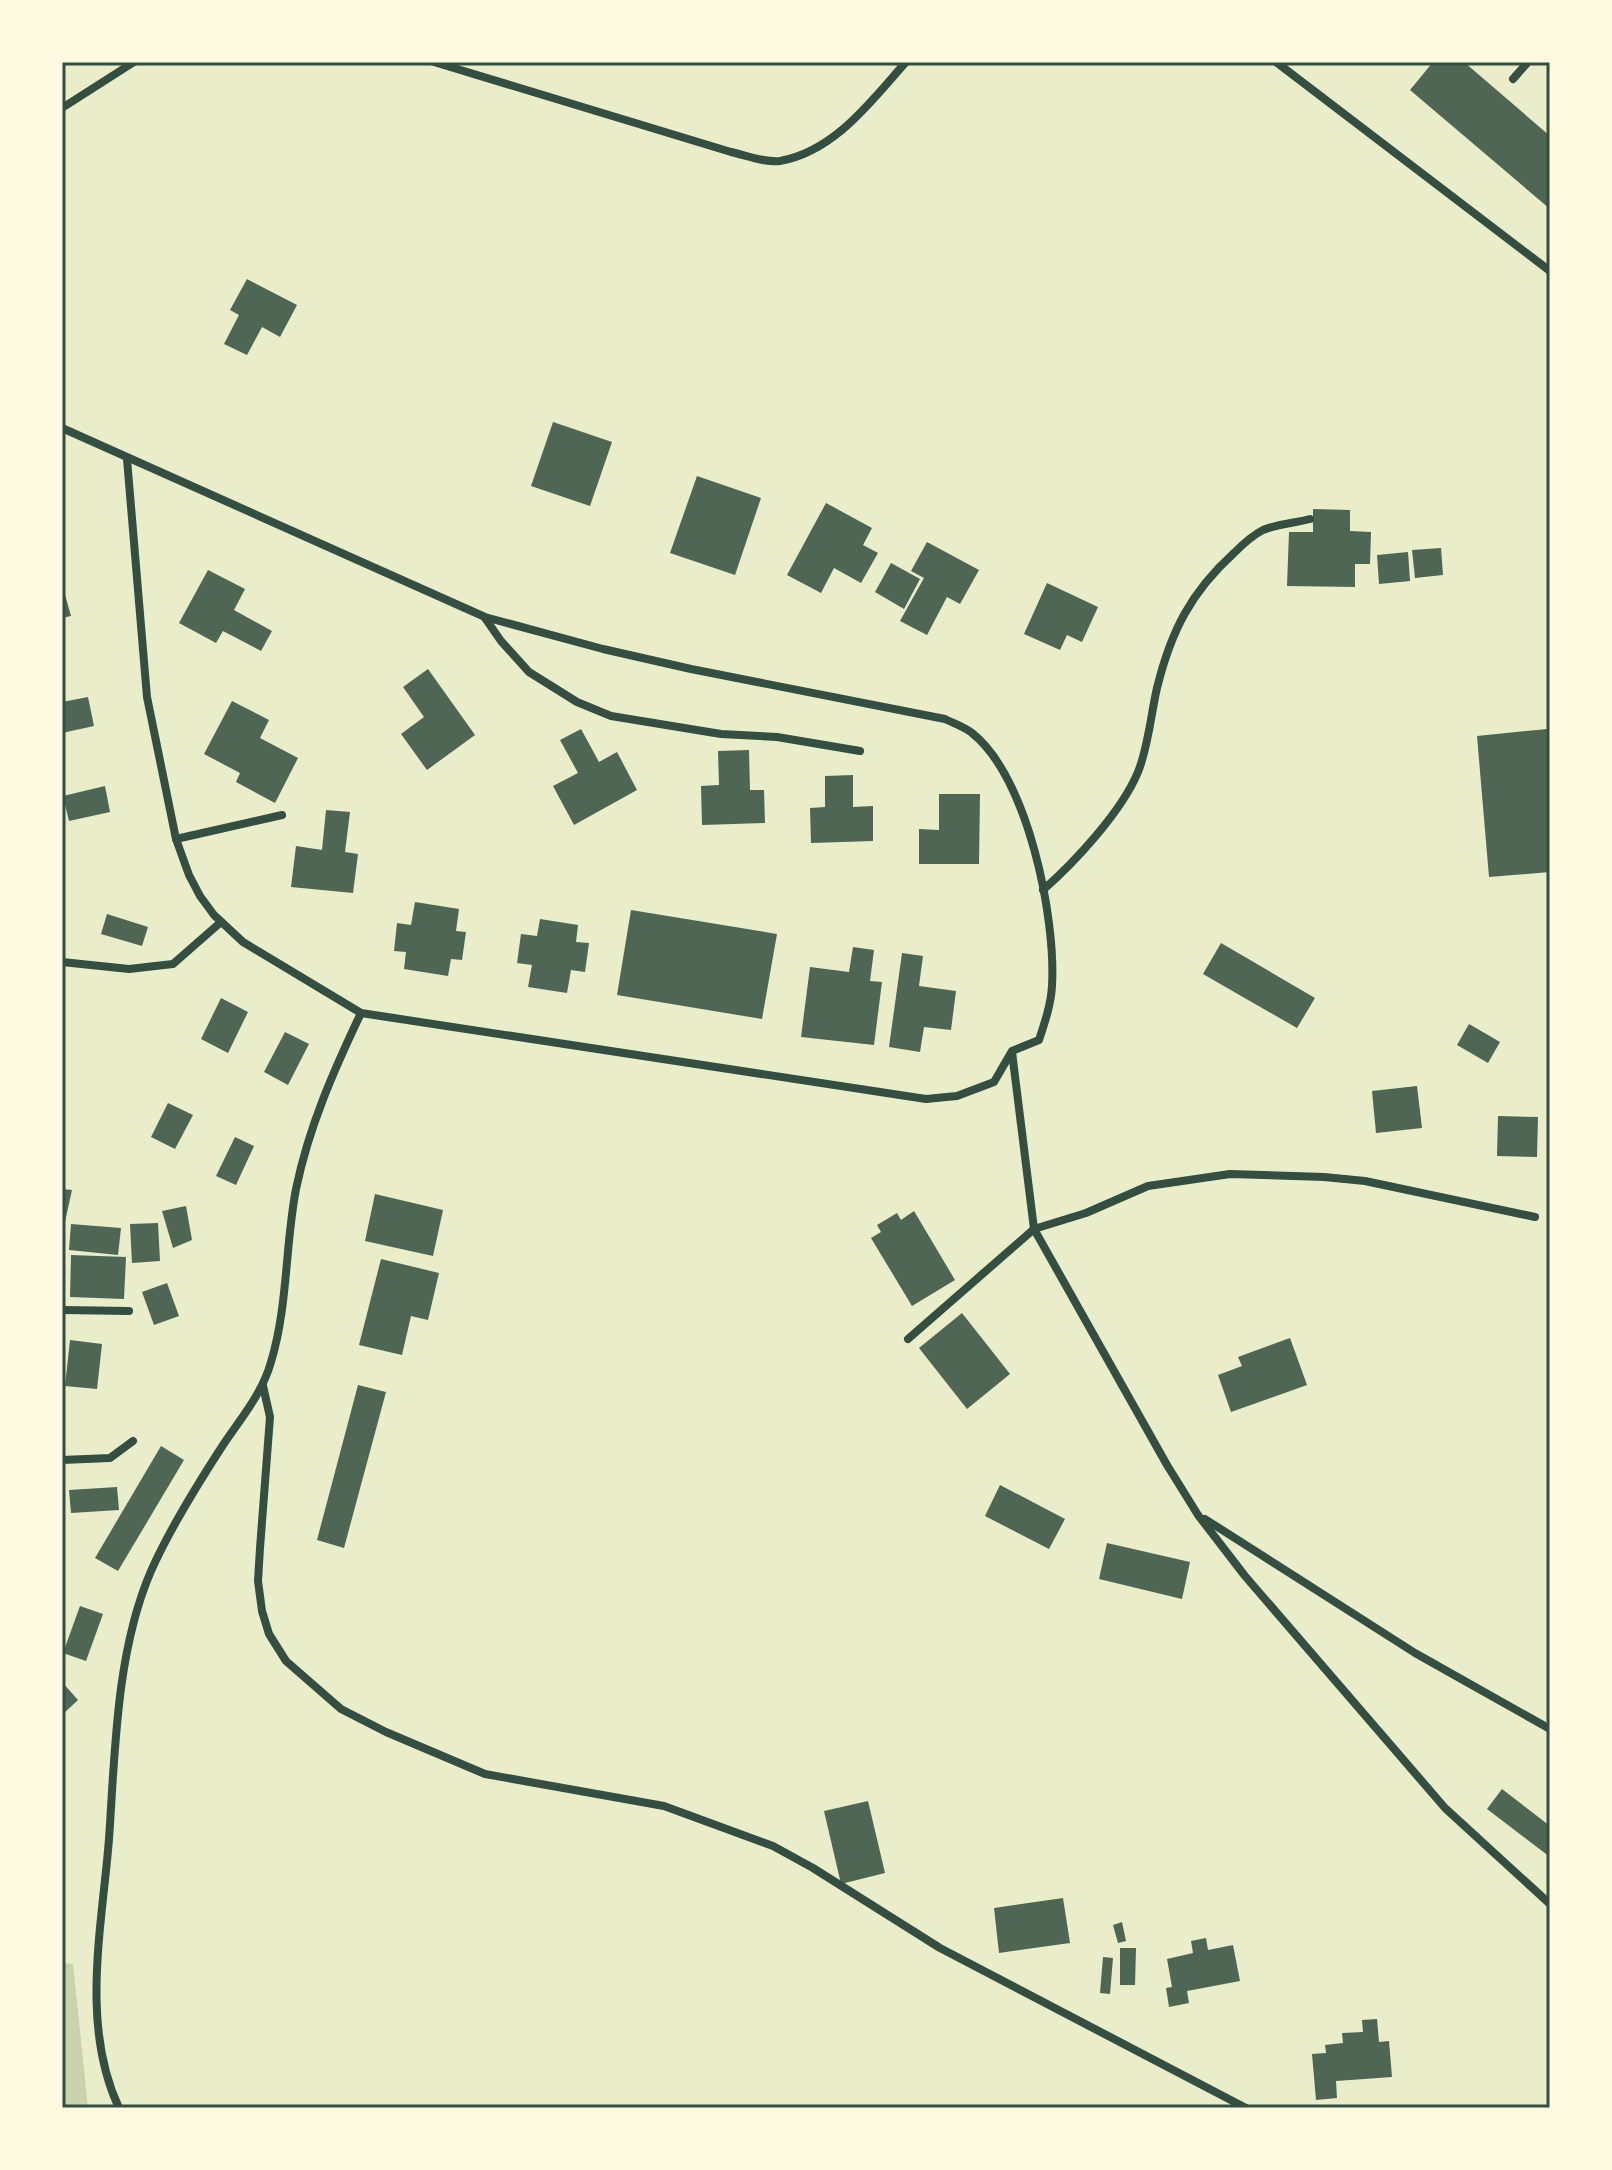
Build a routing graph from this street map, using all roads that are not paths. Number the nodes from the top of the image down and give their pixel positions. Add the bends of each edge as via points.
1 (134, 62) edge
2 (434, 62) edge
3 (906, 62) edge
4 (1276, 62) edge
5 (1528, 62) edge
6 (1513, 79) dead end
7 (62, 108) edge
8 (1550, 271) edge
9 (62, 428) edge
10 (127, 459) junction
11 (1310, 519) dead end
12 (485, 617) junction
13 (860, 751) dead end
14 (282, 815) dead end
15 (176, 839) junction
16 (1043, 890) junction
17 (221, 922) junction
18 (62, 962) edge
19 (361, 1013) junction
20 (1012, 1051) junction
21 (1535, 1217) dead end
22 (1034, 1229) junction
23 (62, 1310) edge
24 (129, 1311) dead end
25 (908, 1339) dead end
26 (263, 1386) junction
27 (133, 1441) dead end
28 (62, 1460) edge
29 (1198, 1515) junction
30 (1550, 1729) edge
31 (1550, 1904) edge
32 (119, 2108) edge
33 (1246, 2108) edge

1 - 7 street
2 - 3 street via 777,162 814,150 841,131
4 - 8 street
5 - 6 street
9 - 10 street
10 - 12 street
10 - 15 street via 147,697
11 - 16 street via 1262,531 1211,574 1191,600 1175,629 1158,684 1139,771 1092,839
12 - 13 street via 529,672 611,716
12 - 16 street via 676,665 945,719 973,733 1015,791 1034,841
14 - 15 street
15 - 17 street via 200,896
16 - 20 street via 1052,985 1047,1017 1039,1040
17 - 18 street via 173,964 129,969
17 - 19 street via 243,942
19 - 20 street via 926,1099 957,1096 994,1082
19 - 26 street via 308,1140 296,1190 277,1337
20 - 22 street
21 - 22 street via 1365,1181 1230,1174 1148,1186
22 - 25 street
22 - 29 street
23 - 24 street
26 - 32 street via 151,1570 127,1657 97,1982 101,2049
26 - 33 street via 270,1417 258,1581 262,1611 286,1661 341,1709 485,1774 664,1806 773,1846 940,1948
27 - 28 street via 110,1458
29 - 30 street via 1415,1653
29 - 31 street via 1445,1808

